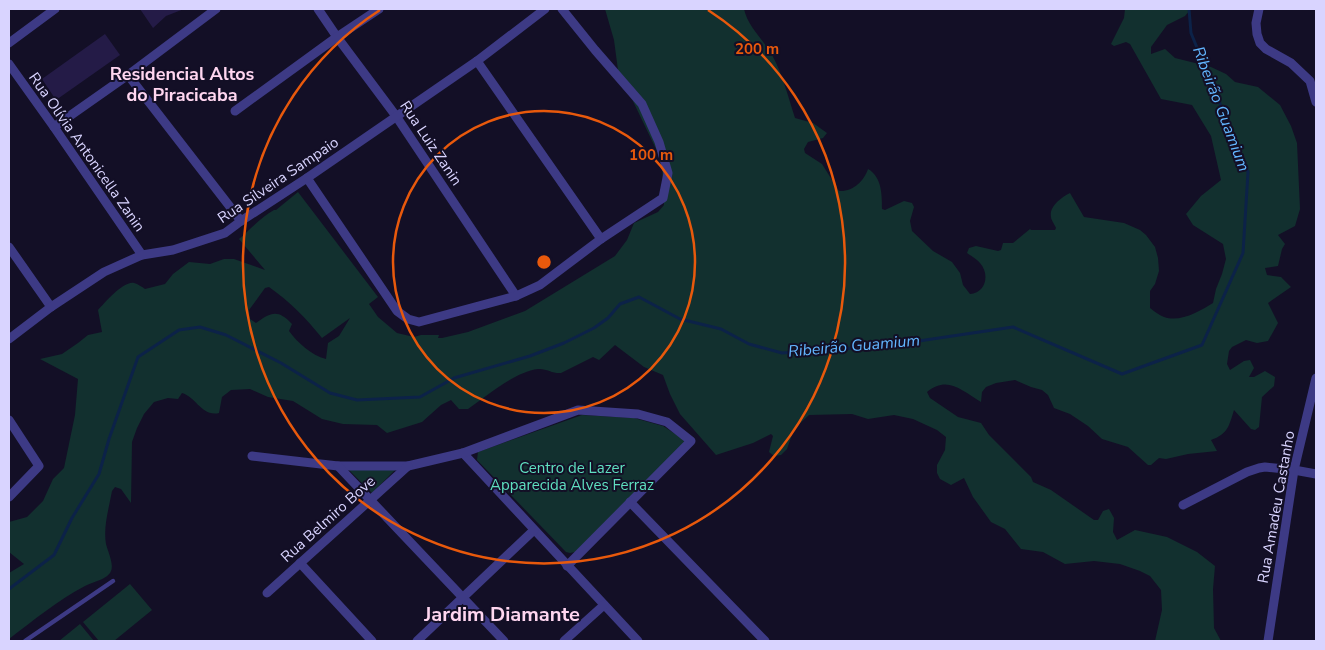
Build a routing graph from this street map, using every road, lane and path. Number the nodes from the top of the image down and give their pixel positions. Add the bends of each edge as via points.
1 (55, 9) edge
2 (216, 9) edge
3 (318, 9) edge
4 (379, 9) edge
5 (545, 9) edge
6 (562, 9) edge
7 (1259, 9) edge
8 (336, 37) junction
9 (9, 43) edge
10 (477, 60) junction
11 (9, 64) edge
12 (128, 75) junction
13 (1316, 102) edge
14 (234, 111) dead end
15 (396, 116) junction
16 (54, 127) junction
17 (306, 178) junction
18 (241, 221) junction
19 (601, 239) junction
20 (9, 247) edge
21 (142, 255) junction
22 (516, 296) junction
23 (52, 307) junction
24 (9, 339) edge
25 (1316, 378) edge
26 (9, 420) edge
27 (463, 453) junction
28 (252, 456) dead end
29 (338, 466) junction
30 (408, 466) junction
31 (1294, 470) junction
32 (1316, 474) edge
33 (9, 497) edge
34 (370, 500) junction
35 (630, 502) junction
36 (1183, 505) dead end
37 (534, 530) junction
38 (300, 563) junction
39 (567, 566) junction
40 (113, 581) dead end
41 (267, 592) dead end
42 (463, 598) junction
43 (604, 605) junction
44 (25, 641) edge
45 (372, 641) edge
46 (417, 641) edge
47 (504, 641) edge
48 (564, 641) edge
49 (638, 641) edge
50 (765, 641) edge
51 (1268, 641) edge

1 - 9 street
2 - 12 street
3 - 8 street, Rua Luiz Zanin
4 - 8 street
5 - 10 street, Rua Silveira Sampaio
6 - 19 street via 642,104 660,142 668,173 663,198
7 - 13 street via 1256,34 1260,43 1310,80
8 - 14 street
8 - 15 street, Rua Luiz Zanin
10 - 15 street, Rua Silveira Sampaio
10 - 19 street
11 - 16 street, Rua Olívia Antonicella Zanin
12 - 16 street
12 - 18 street
15 - 17 street, Rua Silveira Sampaio
15 - 22 street, Rua Luiz Zanin
16 - 21 street, Rua Olívia Antonicella Zanin
17 - 18 street, Rua Silveira Sampaio
17 - 22 street via 397,310 408,319 419,322
18 - 21 street, Rua Silveira Sampaio via 225,233 173,250
19 - 22 street via 540,285
20 - 23 street
21 - 23 street, Rua Silveira Sampaio via 104,272
23 - 24 street, Rua Silveira Sampaio
25 - 31 street, Rua Amadeu Castanho
26 - 33 street via 39,466
27 - 30 street
27 - 35 street via 578,410 638,414 667,422 691,441
27 - 37 street
28 - 29 street
29 - 30 street
29 - 34 street
30 - 34 street, Rua Belmiro Bove
31 - 32 street
31 - 36 street via 1265,467 1247,472
31 - 51 street, Rua Amadeu Castanho
34 - 38 street, Rua Belmiro Bove
34 - 42 street
35 - 39 street
35 - 50 street
37 - 39 street
37 - 42 street
38 - 41 street, Rua Belmiro Bove
38 - 45 street
39 - 43 street
40 - 44 lane
42 - 46 street
42 - 47 street
43 - 48 street
43 - 49 street

